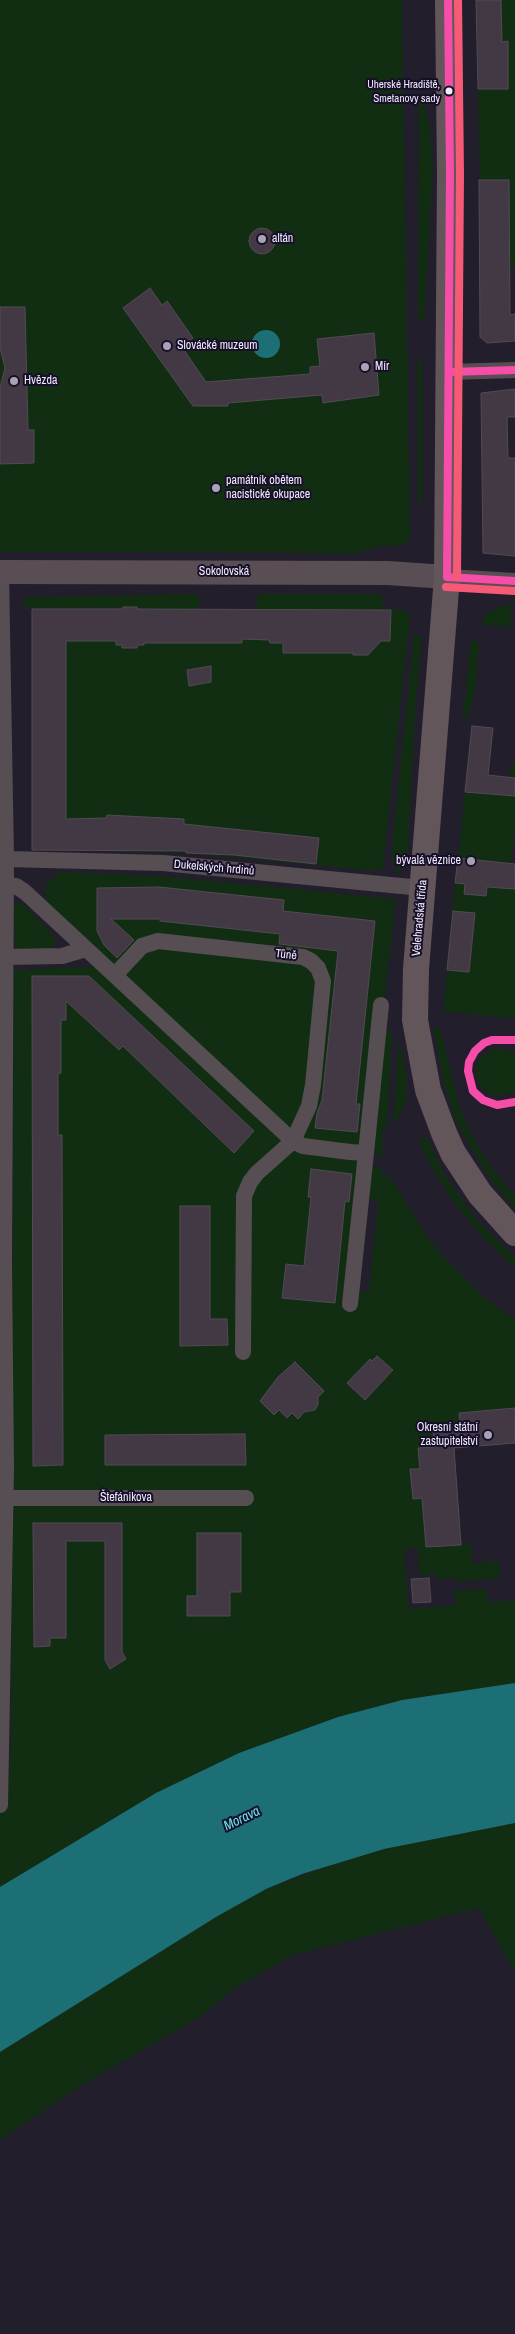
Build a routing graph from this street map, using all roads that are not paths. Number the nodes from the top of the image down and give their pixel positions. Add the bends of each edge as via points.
1 (448, 0) edge
2 (515, 370) edge
3 (449, 372) junction
4 (1, 572) edge
5 (447, 577) junction
6 (515, 581) edge
7 (6, 859) junction
8 (5, 884) junction
9 (422, 888) junction
10 (86, 949) junction
11 (3, 965) edge
12 (115, 975) junction
13 (381, 1005) dead end
14 (292, 1141) junction
15 (366, 1153) junction
16 (515, 1233) edge
17 (350, 1304) dead end
18 (243, 1352) dead end
19 (6, 1498) junction
20 (246, 1498) dead end
21 (2, 1710) edge
22 (0, 1803) edge

1 - 3 main road, Velehradská třída
2 - 3 street
3 - 5 main road, Velehradská třída
4 - 5 main road, Sokolovská via 388,573
4 - 7 street
5 - 6 street
5 - 9 main road, Velehradská třída
7 - 8 street
7 - 9 street, Dukelských hrdinů via 162,863
8 - 10 street via 21,888
8 - 11 street
9 - 16 main road, Velehradská třída via 415,1020 428,1090 444,1133 464,1171
10 - 11 street
10 - 12 street
11 - 19 street
12 - 14 street
12 - 14 street, Tůně via 142,946 158,941 304,957 315,964 323,985 313,1085 309,1106
13 - 15 street
14 - 15 street via 303,1146
14 - 18 street, Tůně via 250,1182 244,1196
15 - 17 street
19 - 20 street, Štefánikova
19 - 21 street
21 - 22 street

